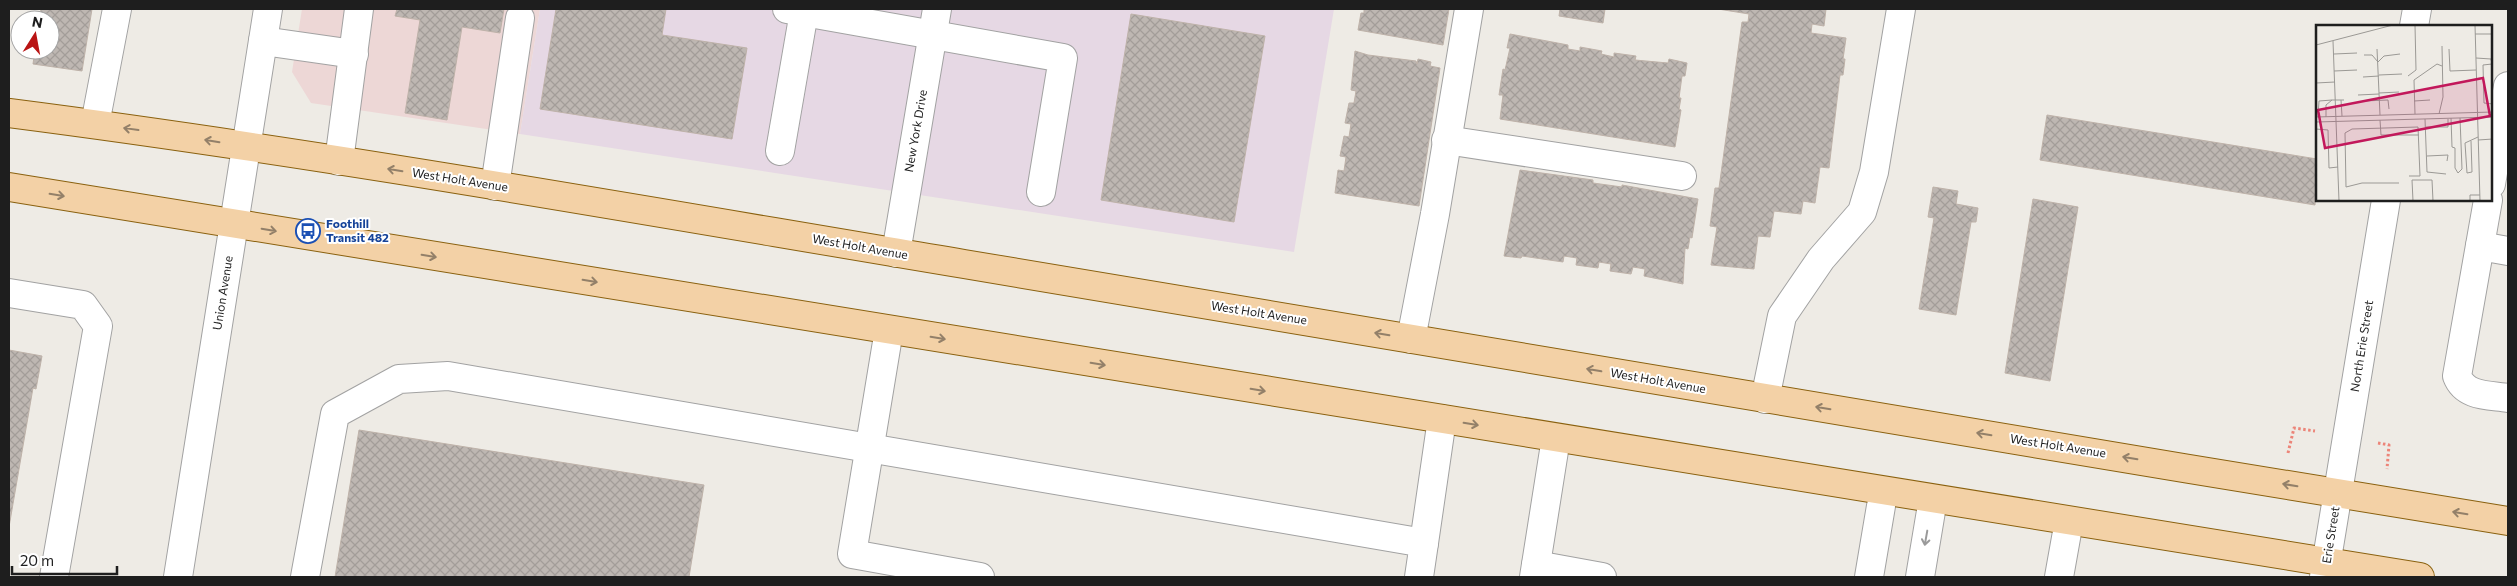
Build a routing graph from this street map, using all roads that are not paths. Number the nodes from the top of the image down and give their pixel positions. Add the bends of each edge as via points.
1 (117, 9) edge
2 (268, 9) edge
3 (359, 9) edge
4 (1468, 9) edge
5 (1901, 9) edge
6 (2417, 9) edge
7 (795, 10) edge
8 (520, 18) dead end
9 (935, 21) edge
10 (2414, 25) edge
11 (263, 40) junction
12 (354, 54) junction
13 (2508, 86) edge
14 (9, 113) edge
15 (95, 124) junction
16 (1446, 140) junction
17 (245, 146) junction
18 (780, 151) dead end
19 (338, 161) junction
20 (1682, 176) dead end
21 (2492, 178) edge
22 (495, 186) junction
23 (9, 187) edge
24 (1041, 192) dead end
25 (2386, 201) edge
26 (2488, 201) edge
27 (234, 224) junction
28 (2480, 246) junction
29 (2508, 251) edge
30 (896, 253) junction
31 (9, 294) edge
32 (890, 330) junction
33 (1411, 339) junction
34 (2508, 398) edge
35 (1765, 399) junction
36 (1442, 419) junction
37 (1556, 438) junction
38 (869, 447) junction
39 (2338, 492) junction
40 (1933, 499) junction
41 (1881, 506) dead end
42 (2508, 521) edge
43 (2069, 522) junction
44 (1424, 543) junction
45 (2326, 570) edge
46 (1535, 571) edge
47 (54, 577) edge
48 (178, 577) edge
49 (305, 577) edge
50 (980, 577) edge
51 (1419, 577) edge
52 (1602, 577) edge
53 (1869, 577) edge
54 (1920, 577) edge
55 (2059, 577) edge
56 (2420, 577) edge

1 - 15 street
2 - 11 street, Union Avenue
3 - 12 street
4 - 16 street
5 - 35 street via 1874,172 1862,212 1821,259 1782,316
6 - 10 street
7 - 9 street
7 - 18 street
8 - 22 street
9 - 24 street via 1063,58
9 - 30 street, New York Drive
11 - 12 street
11 - 17 street, Union Avenue
12 - 19 street
13 - 21 street
14 - 15 main road, West Holt Avenue
17 -> 15 main road, West Holt Avenue
16 - 20 street
16 - 33 street
17 - 19 main road, West Holt Avenue
17 - 27 street, Union Avenue
22 -> 19 main road, West Holt Avenue
22 - 30 main road, West Holt Avenue
23 -> 27 main road
25 - 39 street, North Erie Street
26 - 28 street
27 -> 32 main road
27 - 48 street, Union Avenue
28 - 29 street
28 - 34 street via 2457,376 2464,388 2470,391
33 -> 30 main road, West Holt Avenue
31 - 47 street via 83,305 98,326
32 -> 36 main road
32 - 38 street
35 -> 33 main road, West Holt Avenue
39 -> 35 main road, West Holt Avenue
36 -> 37 main road
36 - 44 street
37 - 40 main road
37 - 46 street
38 - 44 street
38 - 49 street via 448,376 399,379 335,414
38 - 50 street via 852,554
42 -> 39 main road, West Holt Avenue
39 - 45 street, Erie Street
40 - 43 main road
40 -> 54 street
41 - 53 street
43 - 45 main road
43 - 55 street
44 - 51 street
45 - 56 main road
46 - 52 street

